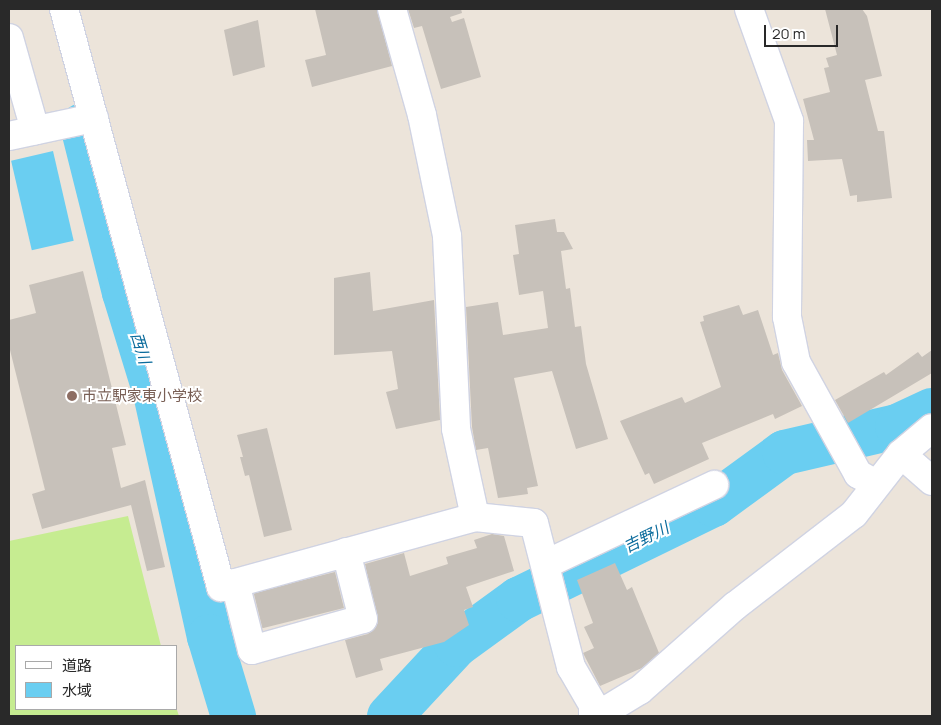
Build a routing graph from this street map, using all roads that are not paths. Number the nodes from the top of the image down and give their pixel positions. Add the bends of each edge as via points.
1 (64, 9) edge
2 (392, 9) edge
3 (749, 9) edge
4 (9, 38) edge
5 (94, 118) junction
6 (46, 128) junction
7 (9, 136) edge
8 (932, 428) edge
9 (901, 454) junction
10 (932, 480) edge
11 (876, 484) junction
12 (714, 485) dead end
13 (475, 516) junction
14 (346, 552) junction
15 (546, 564) junction
16 (235, 583) junction
17 (595, 716) edge

1 - 5 street
2 - 13 street via 422,115 447,236 456,429
3 - 11 street via 790,121 786,317 796,362 858,474
4 - 6 street
5 - 6 street
5 - 16 street via 221,586
6 - 7 street
8 - 9 street
9 - 10 street
9 - 11 street
11 - 17 street via 854,514 735,606 640,690
12 - 15 street
13 - 14 street
13 - 15 street via 534,523
14 - 16 street
14 - 16 street via 363,619 252,650
15 - 17 street via 571,667 593,705

